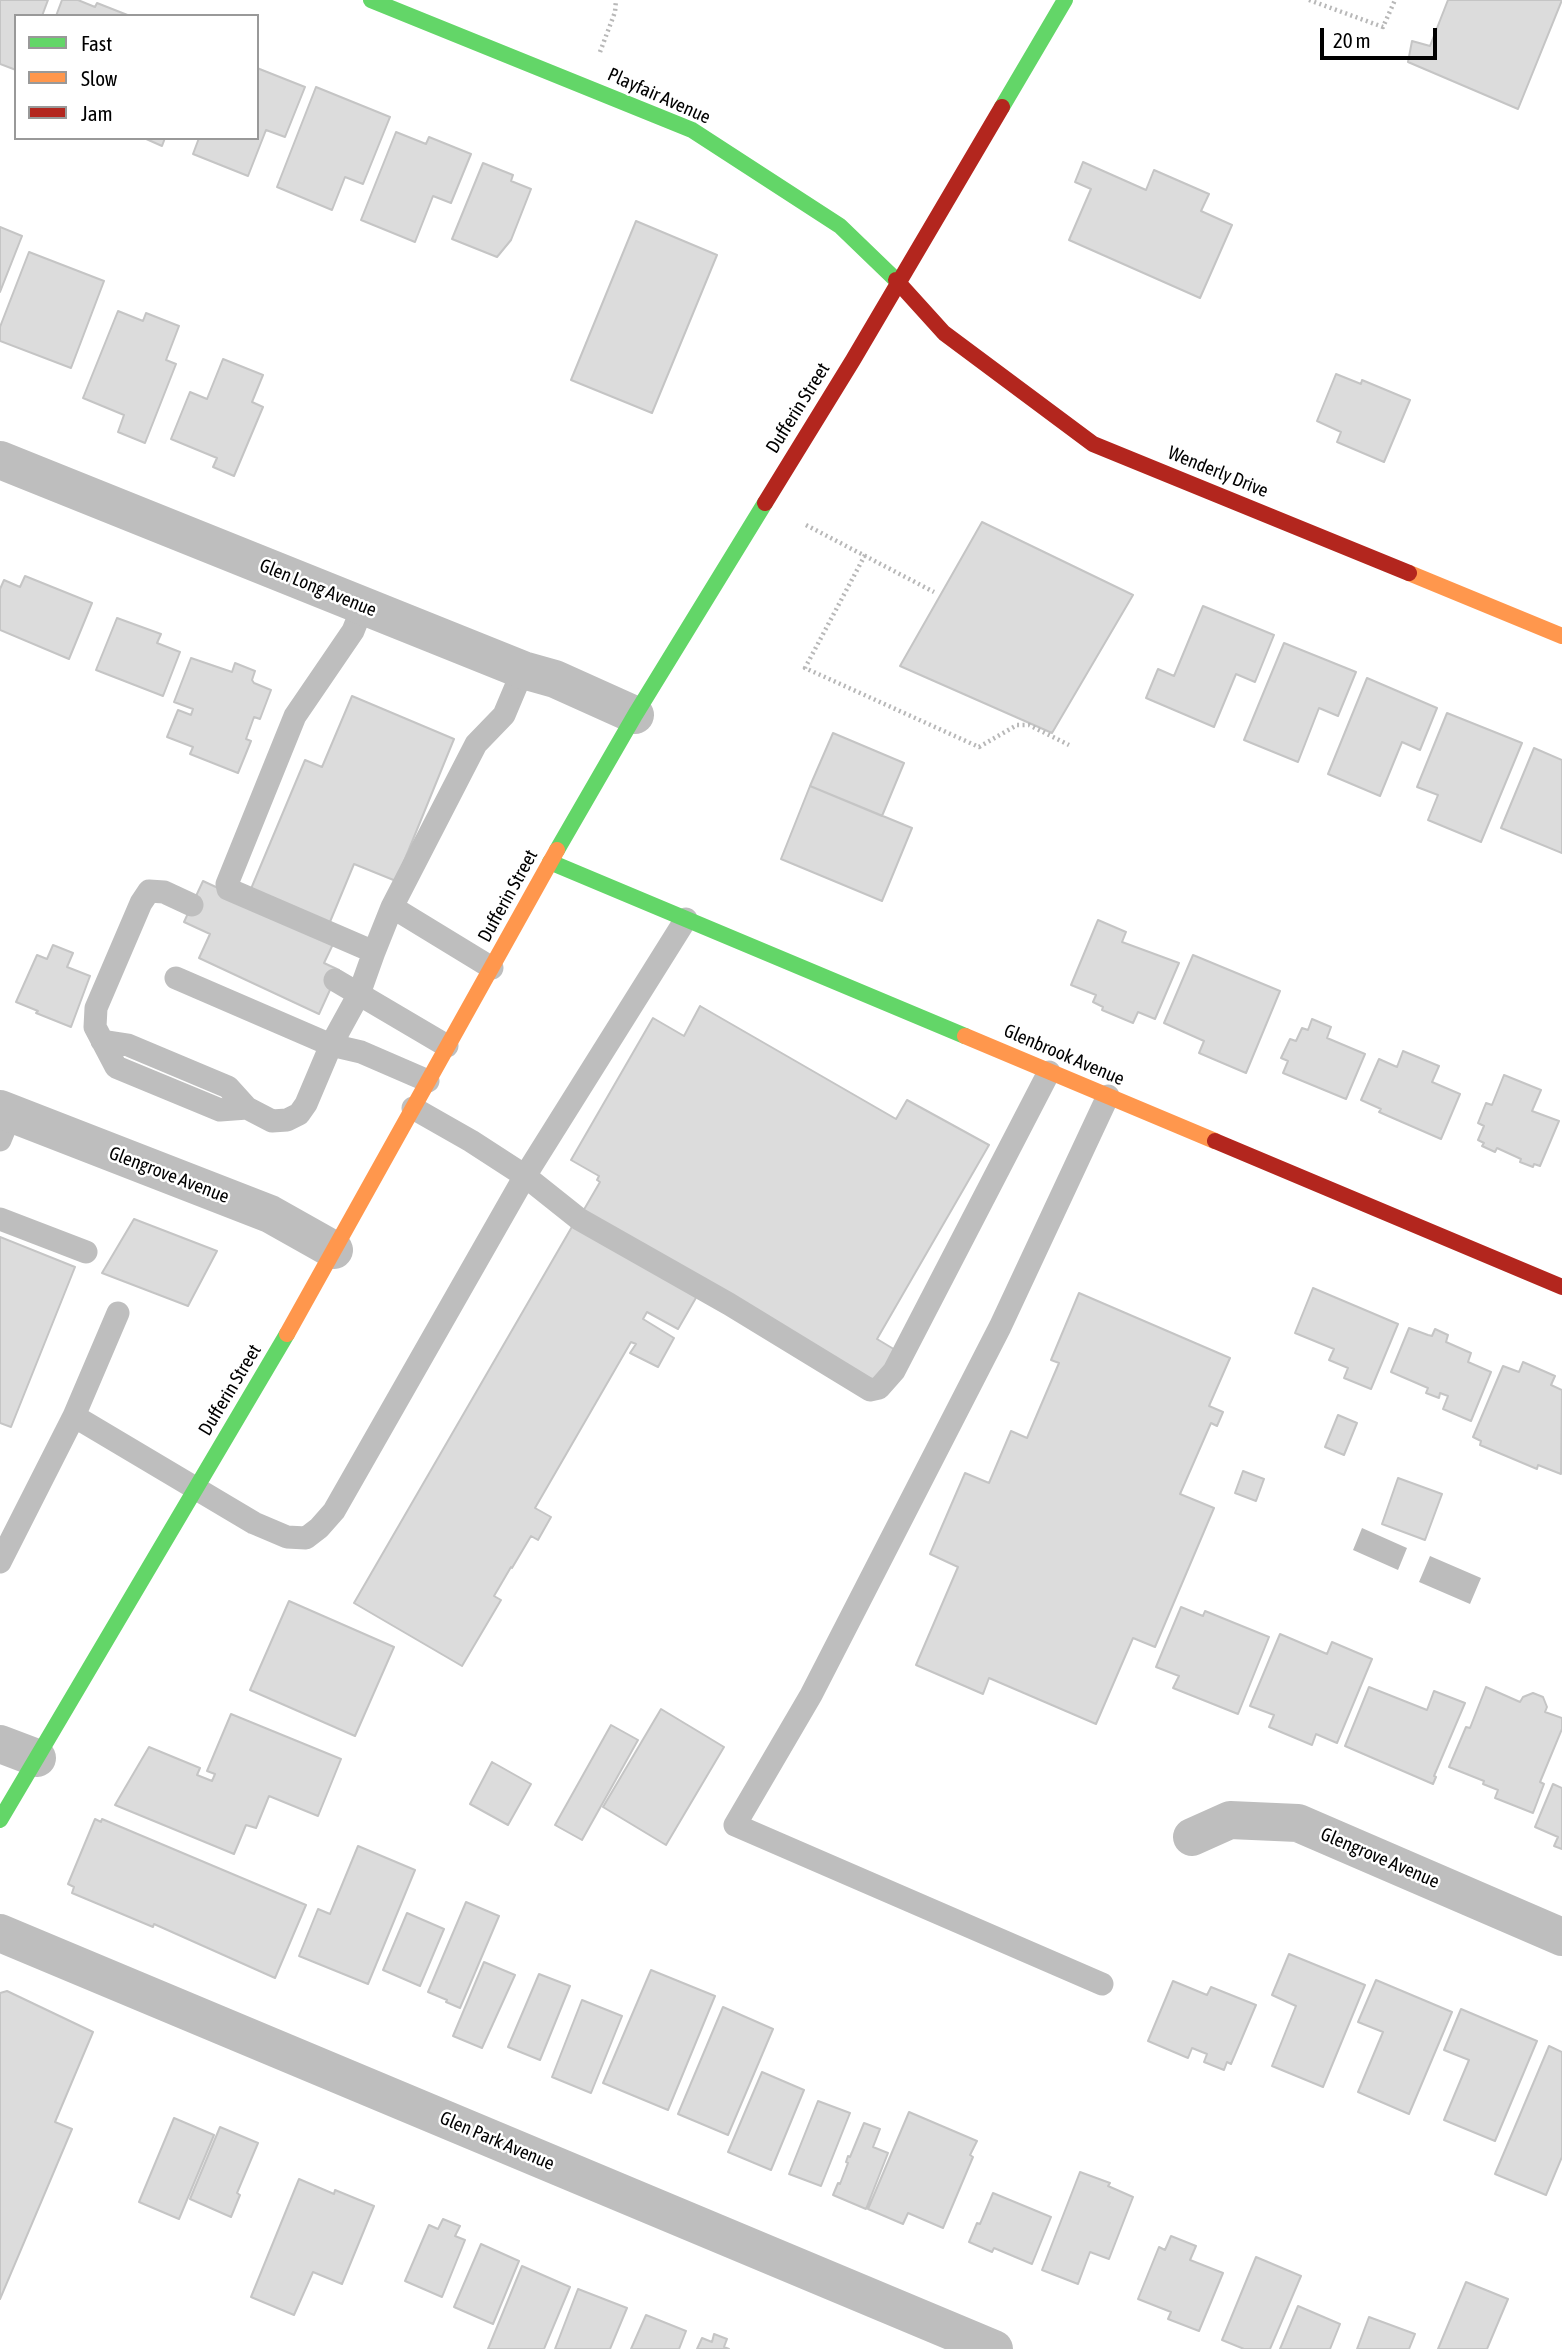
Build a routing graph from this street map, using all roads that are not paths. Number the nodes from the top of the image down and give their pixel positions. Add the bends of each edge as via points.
1 (371, 0) edge
2 (1065, 0) edge
3 (899, 283) junction
4 (0, 460) edge
5 (363, 606) junction
6 (1562, 636) edge
7 (523, 670) junction
8 (635, 715) junction
9 (550, 862) junction
10 (192, 905) dead end
11 (392, 907) junction
12 (686, 919) junction
13 (374, 952) junction
14 (492, 968) junction
15 (176, 978) dead end
16 (335, 979) dead end
17 (359, 995) junction
18 (331, 1045) junction
19 (447, 1046) junction
20 (1049, 1072) junction
21 (428, 1081) junction
22 (1108, 1096) junction
23 (413, 1108) junction
24 (4, 1121) edge
25 (525, 1176) junction
26 (0, 1219) edge
27 (334, 1250) junction
28 (86, 1252) dead end
29 (1562, 1287) edge
30 (118, 1313) dead end
31 (74, 1416) junction
32 (197, 1488) junction
33 (0, 1562) edge
34 (0, 1744) edge
35 (37, 1758) junction
36 (0, 1820) edge
37 (1192, 1838) dead end
38 (0, 1933) edge
39 (1562, 1937) edge
40 (1102, 1984) dead end
41 (994, 2349) edge

1 - 3 street, Playfair Avenue via 692,130 840,226
2 - 3 street, Dufferin Street
3 - 6 street, Wenderly Drive via 944,332 1093,444
3 - 8 street, Dufferin Street
4 - 5 street, Glen Long Avenue
5 - 7 street, Glen Long Avenue
5 - 13 lane via 353,631 295,716 227,884 232,892
7 - 8 street, Glen Long Avenue via 555,679
7 - 11 lane via 505,715 476,744
8 - 9 street, Dufferin Street
9 - 12 street, Glenbrook Avenue
9 - 14 street, Dufferin Street
10 - 18 lane via 164,892 149,891 141,902 96,1008 95,1027 102,1041 128,1045 228,1087 247,1108 272,1121 299,1114
11 - 13 lane
11 - 14 lane
12 - 20 street, Glenbrook Avenue
12 - 25 lane
13 - 17 lane
14 - 19 street, Dufferin Street
15 - 18 lane
16 - 17 lane
17 - 18 lane
17 - 19 lane
18 - 21 lane via 361,1052
19 - 21 street, Dufferin Street
20 - 22 street, Glenbrook Avenue
20 - 25 lane via 894,1371 879,1388 870,1390 579,1219
21 - 23 street, Dufferin Street
22 - 29 street, Glenbrook Avenue
22 - 40 lane via 1000,1327 810,1695 735,1825
23 - 25 lane
23 - 27 street, Dufferin Street
24 - 27 street, Glengrove Avenue via 270,1214
25 - 32 lane via 334,1511 319,1528 306,1538 287,1537
26 - 28 lane
27 - 32 street, Dufferin Street
30 - 31 lane
31 - 32 lane
31 - 33 lane
32 - 35 street, Dufferin Street
34 - 35 street
35 - 36 street, Dufferin Street
37 - 39 street, Glengrove Avenue via 1230,1820 1298,1823
38 - 41 street, Glen Park Avenue

